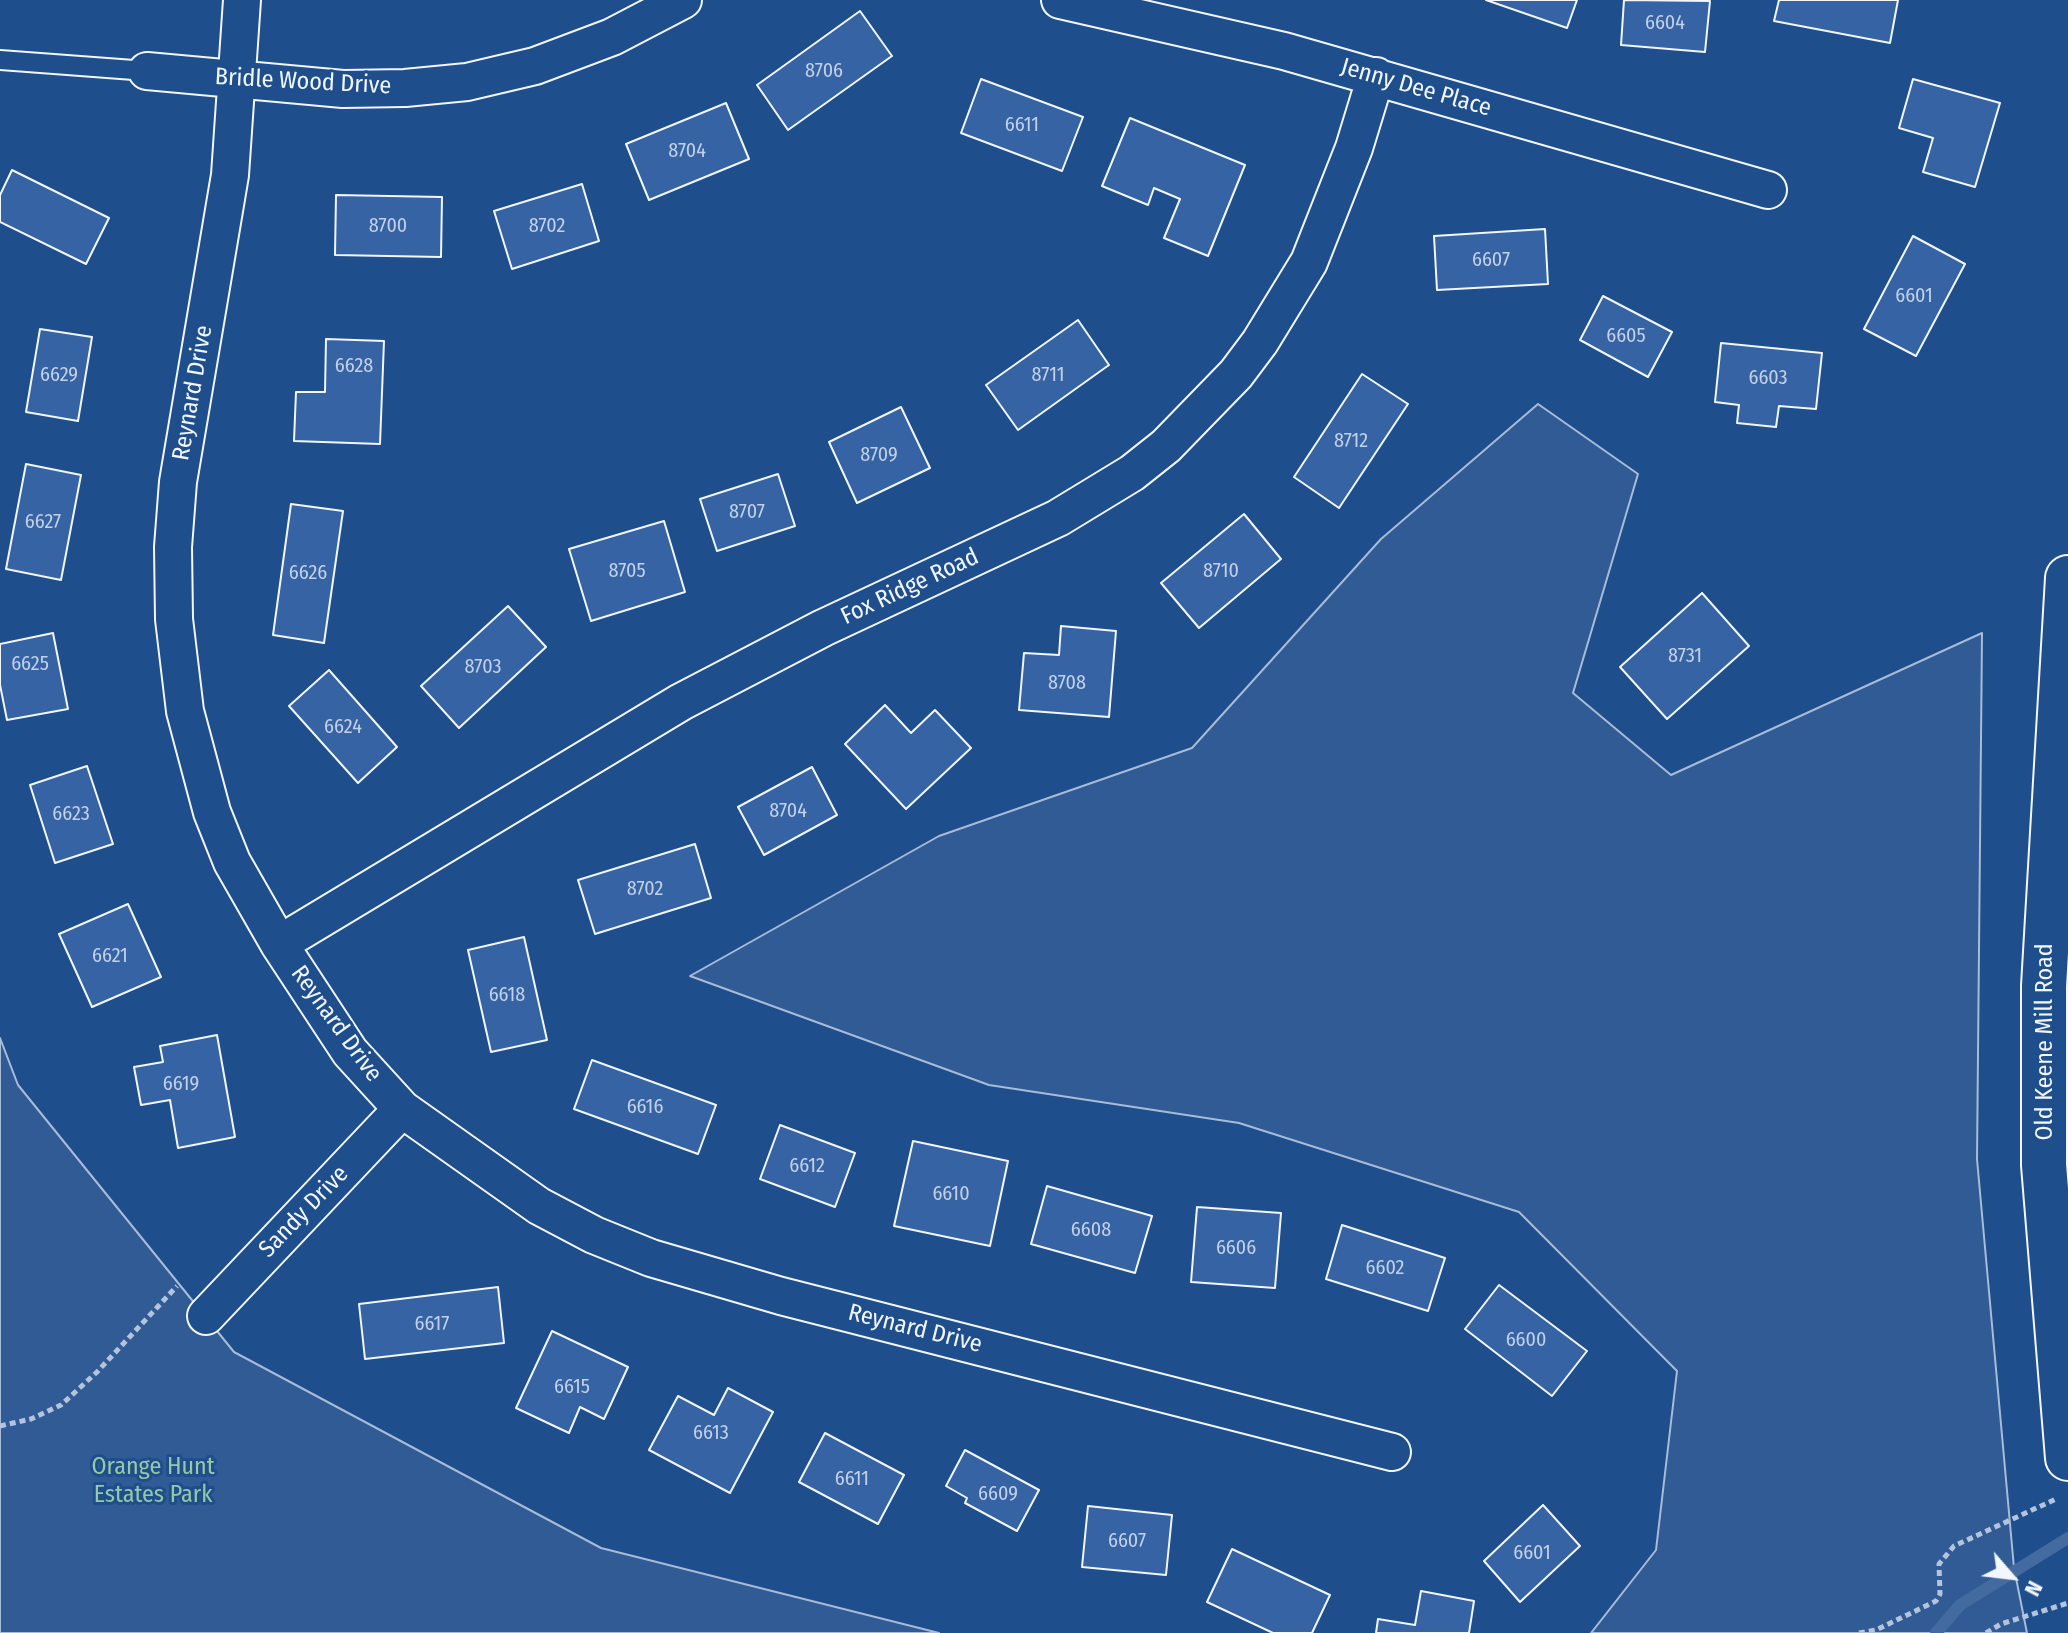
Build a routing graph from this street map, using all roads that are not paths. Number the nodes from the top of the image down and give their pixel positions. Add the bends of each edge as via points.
1 (242, 0) edge
2 (683, 0) edge
3 (1060, 0) edge
4 (0, 60) edge
5 (147, 71) joint
6 (1376, 76) junction
7 (237, 79) junction
8 (1768, 190) dead end
9 (2068, 578) edge
10 (279, 944) junction
11 (402, 1109) junction
12 (206, 1316) dead end
13 (1392, 1452) dead end
14 (2068, 1458) edge

1 - 7 street, Reynard Drive
2 - 7 street, Bridle Wood Drive via 612,37 535,66 467,82 343,89
3 - 6 street, Jenny Dee Place
4 - 5 lane
5 - 7 street, Bridle Wood Drive
6 - 8 street, Jenny Dee Place
6 - 10 street, Fox Ridge Road via 1350,161 1309,262 1260,342 1166,446 1132,473 1058,518 823,628 681,702
7 - 10 street, Reynard Drive via 230,175 178,482 174,619 185,711 212,812 232,862
9 - 14 main road, Old Keene Mill Road via 2044,986 2044,1165
10 - 11 street, Reynard Drive via 350,1052
11 - 12 street, Sandy Drive
11 - 13 street, Reynard Drive via 539,1206 651,1258

